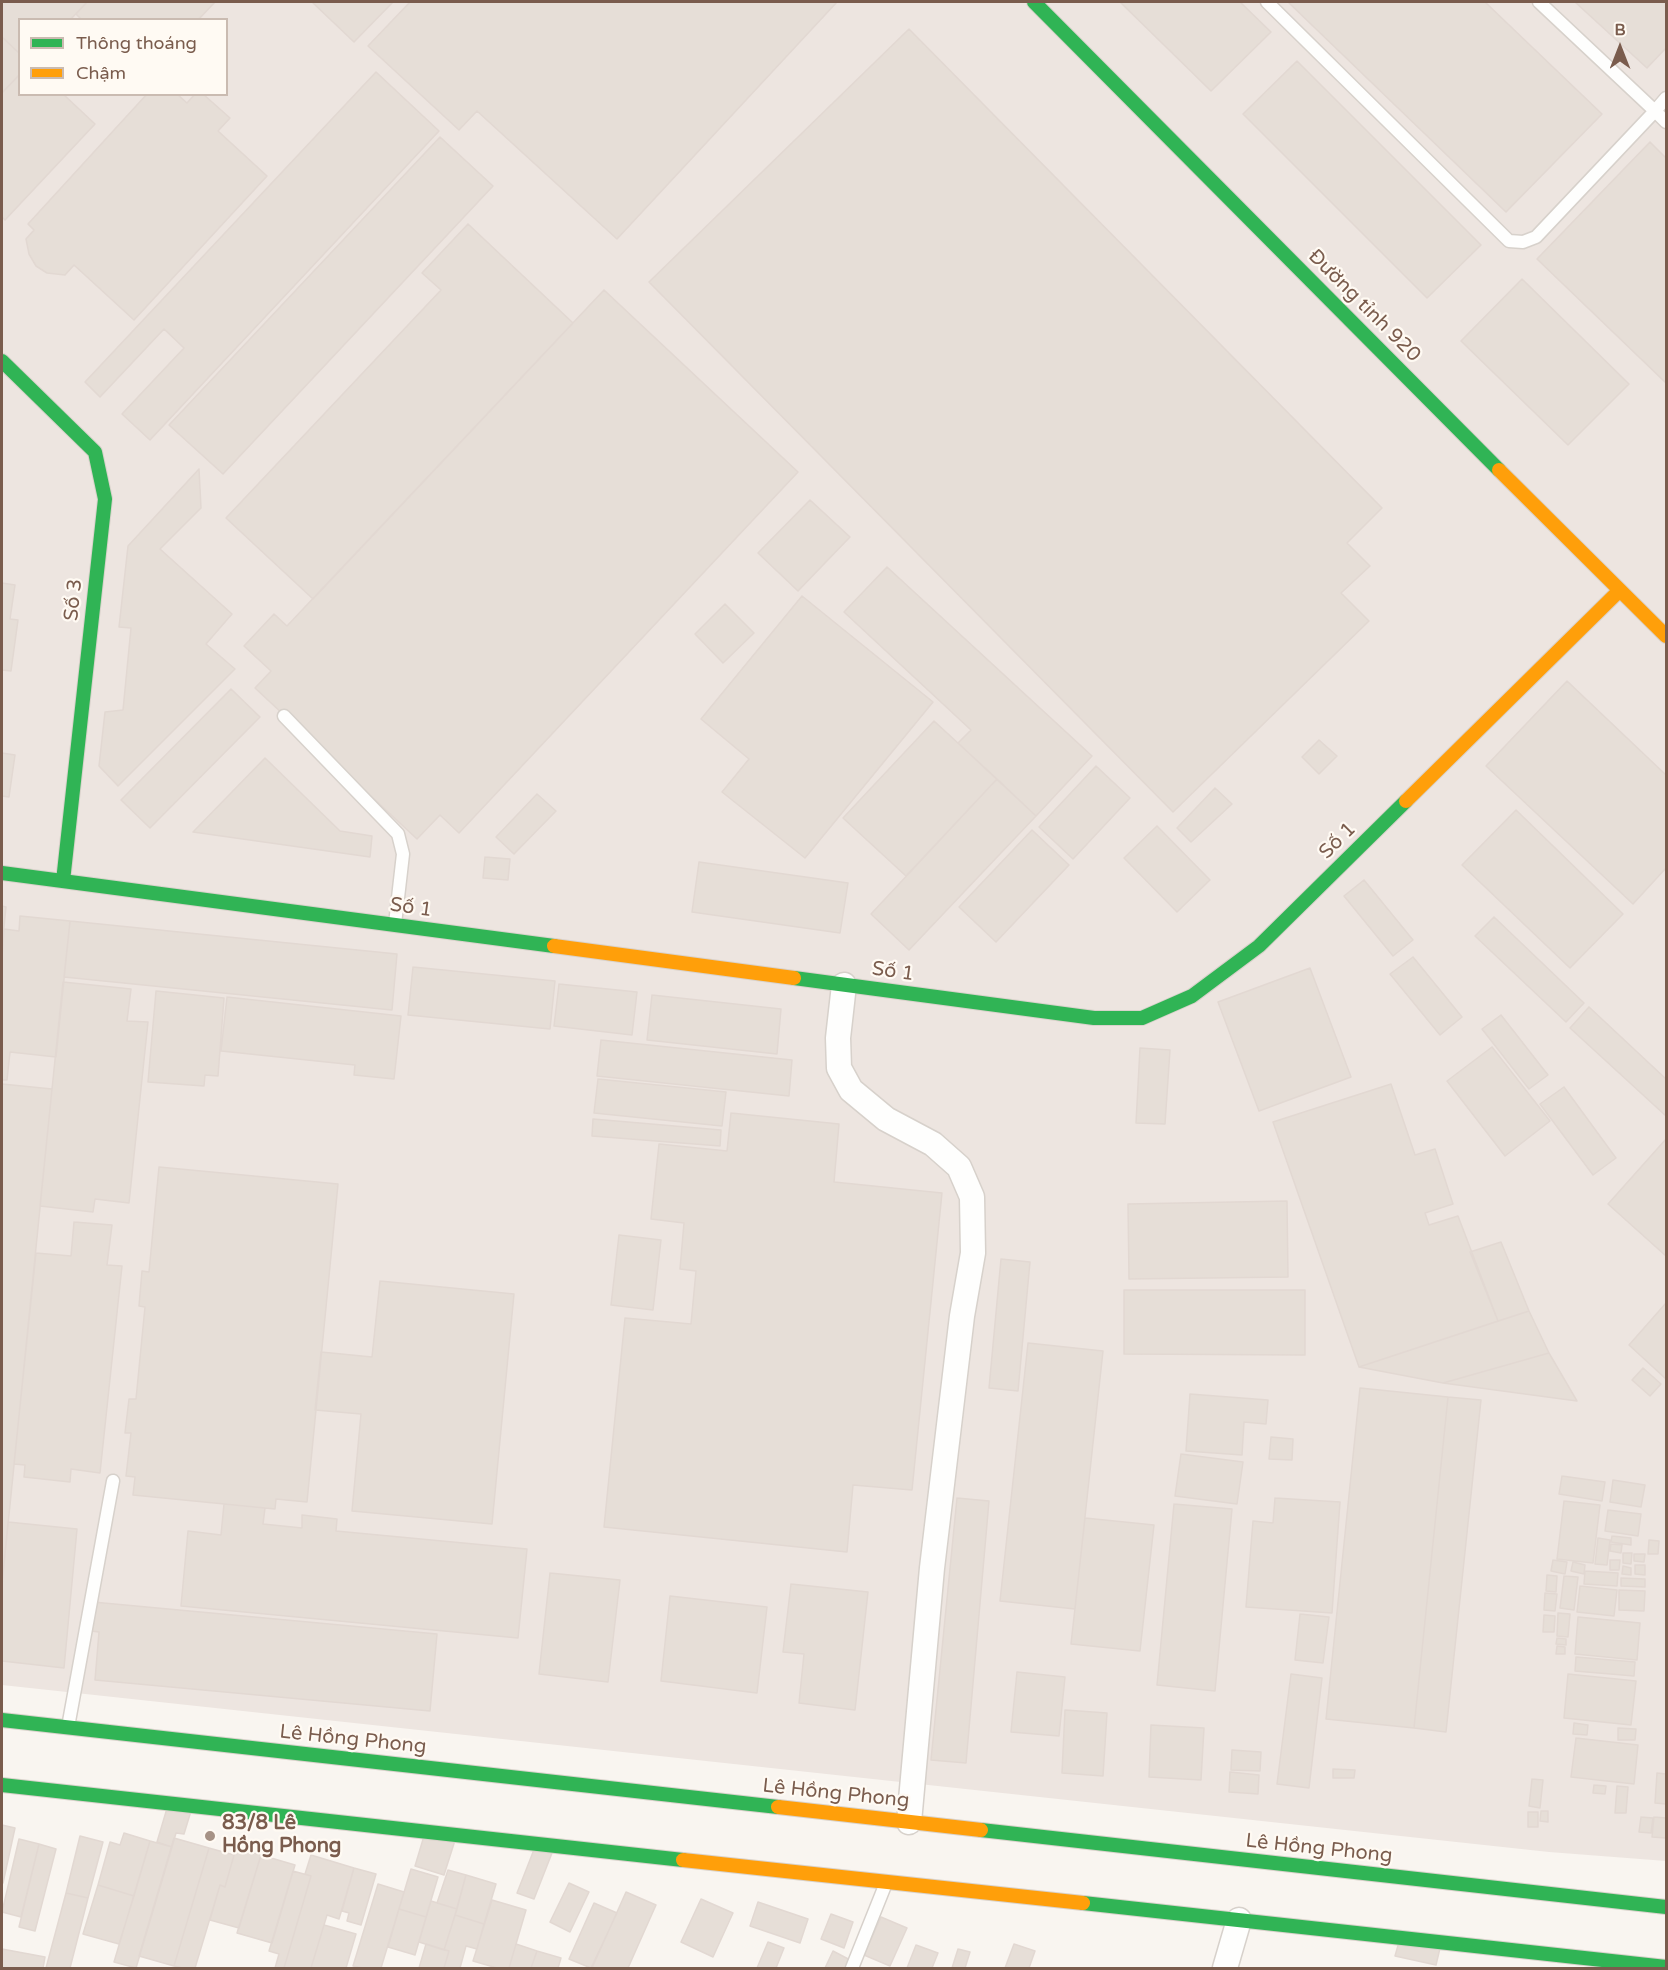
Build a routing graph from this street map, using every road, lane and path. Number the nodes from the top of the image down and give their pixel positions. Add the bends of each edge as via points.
1 (1034, 2) edge
2 (1267, 2) edge
3 (1539, 2) edge
4 (1666, 98) edge
5 (1655, 111) junction
6 (1666, 122) edge
7 (2, 362) edge
8 (1619, 591) junction
9 (1666, 636) edge
10 (284, 717) dead end
11 (2, 873) edge
12 (63, 881) junction
13 (395, 926) junction
14 (844, 985) junction
15 (113, 1481) dead end
16 (2, 1720) edge
17 (68, 1728) junction
18 (2, 1785) edge
19 (909, 1822) junction
20 (886, 1881) junction
21 (1666, 1907) edge
22 (1239, 1920) junction
23 (1666, 1967) edge
24 (852, 1968) edge
25 (1225, 1968) edge

1 - 8 main road, Đường tỉnh 920
2 - 5 lane via 1509,241 1536,237
3 - 5 lane
4 - 5 lane
5 - 6 lane
7 - 12 main road, Số 3 via 95,452 105,499
8 - 9 main road, Đường tỉnh 920
8 - 14 main road, Số 1 via 1259,946 1192,996 1142,1018 1094,1018
10 - 13 lane via 398,834 403,854
11 - 12 main road, Số 1
12 - 13 main road, Số 1
13 - 14 main road, Số 1
14 - 19 street via 839,1068 851,1090 886,1119 933,1144 959,1167 972,1197 974,1253 962,1316 932,1569
15 - 17 lane
16 - 17 main road, Lê Hồng Phong
17 - 19 main road, Lê Hồng Phong
18 - 20 main road
19 - 21 main road, Lê Hồng Phong
20 - 22 main road
20 - 24 lane
22 - 23 main road
22 - 25 street

